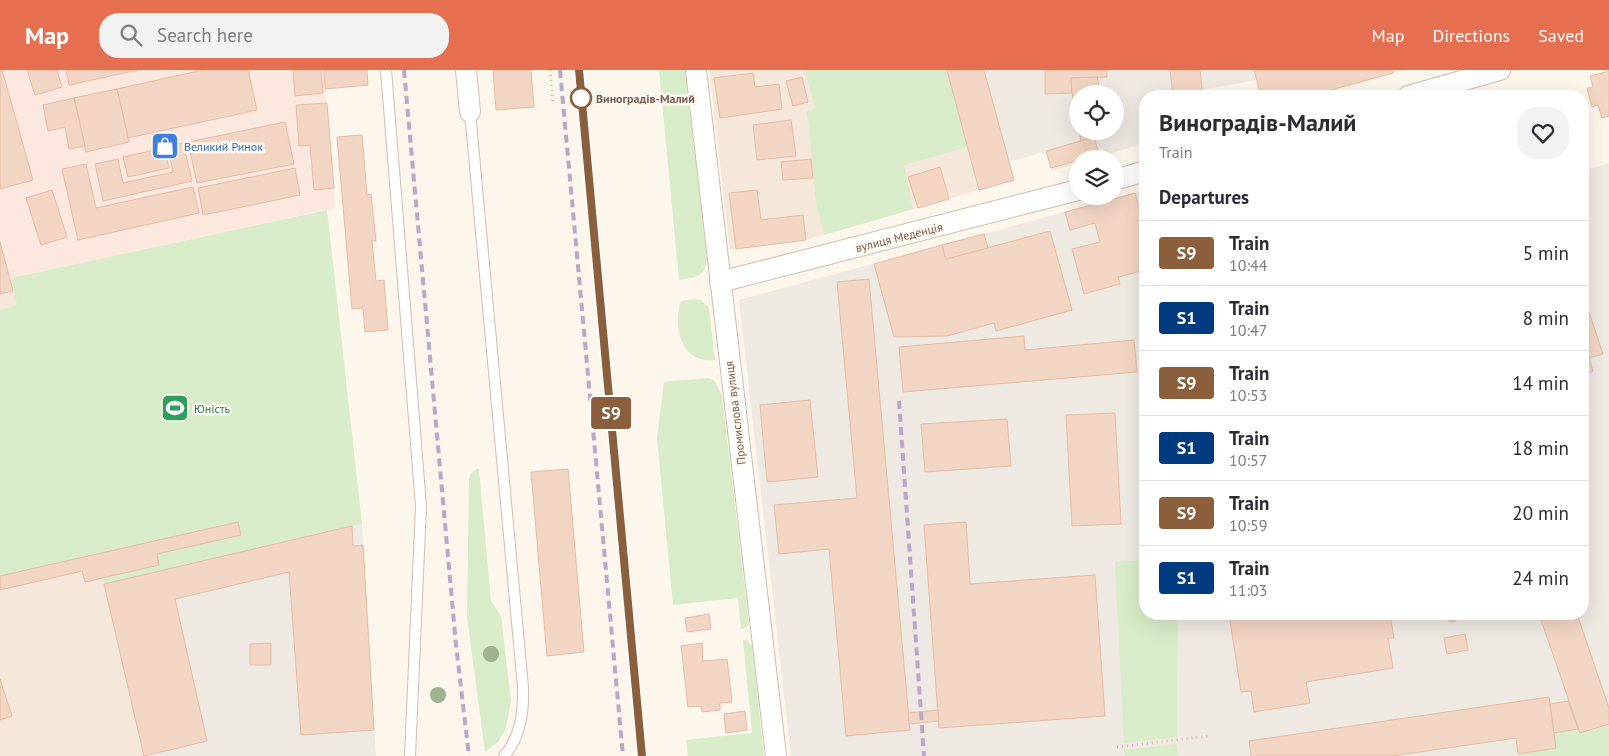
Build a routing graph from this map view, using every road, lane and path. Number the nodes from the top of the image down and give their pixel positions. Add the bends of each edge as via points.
1 (386, 70) edge
2 (466, 70) edge
3 (550, 70) edge
4 (696, 70) edge
5 (1500, 70) edge
6 (1429, 90) edge
7 (553, 104) dead end
8 (470, 112) joint
9 (1139, 173) edge
10 (1124, 177) edge
11 (1069, 192) edge
12 (720, 282) junction
13 (1209, 736) dead end
14 (1117, 747) dead end
15 (410, 756) edge
16 (504, 756) edge
17 (776, 756) edge

1 - 15 lane via 421,506
2 - 8 street
3 - 7 path
4 - 12 street, Промислова вулиця
5 - 6 street
8 - 16 lane via 523,687 522,720
9 - 10 street
11 - 12 street, вулиця Меденція
12 - 17 street, Промислова вулиця
13 - 14 path

